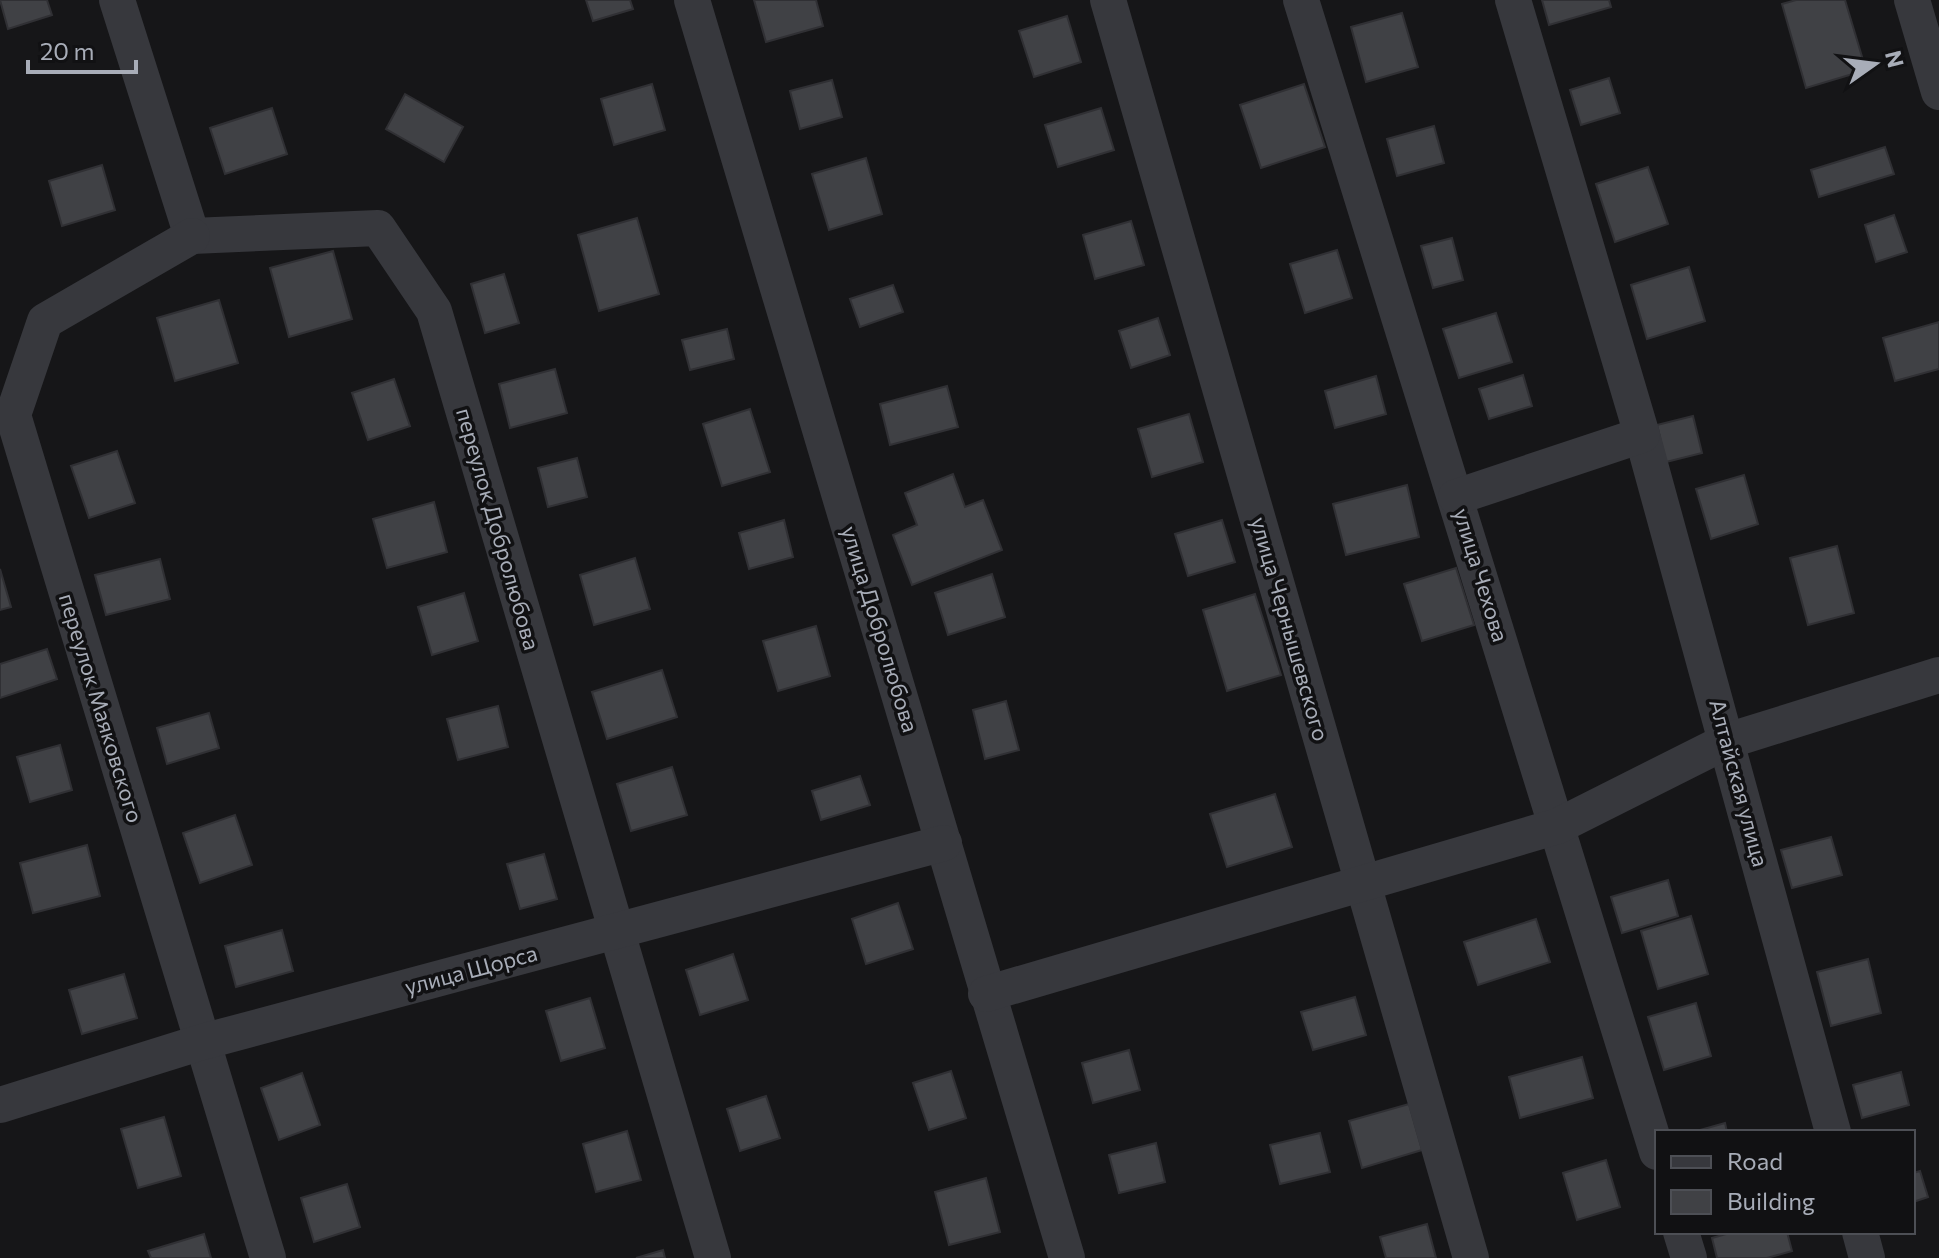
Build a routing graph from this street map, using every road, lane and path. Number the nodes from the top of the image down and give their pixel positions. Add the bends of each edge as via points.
1 (117, 0) edge
2 (692, 0) edge
3 (1108, 0) edge
4 (1301, 0) edge
5 (1513, 0) edge
6 (1912, 0) edge
7 (1939, 92) edge
8 (192, 236) junction
9 (1642, 435) junction
10 (1456, 497) junction
11 (1939, 675) edge
12 (1727, 741) junction
13 (1558, 826) junction
14 (944, 843) junction
15 (1364, 883) junction
16 (616, 931) junction
17 (986, 994) junction
18 (202, 1042) junction
19 (0, 1105) edge
20 (1832, 1130) edge
21 (1655, 1145) edge
22 (1682, 1234) edge
23 (1861, 1234) edge
24 (268, 1258) edge
25 (713, 1258) edge
26 (1067, 1258) edge
27 (1471, 1258) edge
28 (1689, 1258) edge
29 (1867, 1258) edge

1 - 8 street
2 - 14 street, улица Добролюбова
3 - 15 street, улица Чернышевского
4 - 10 street, улица Чехова
5 - 9 street, Алтайская улица
6 - 7 street
8 - 16 street, переулок Добролюбова via 378,228 434,311
8 - 18 street, переулок Маяковского via 45,321 13,415
9 - 10 street
9 - 12 street, Алтайская улица
10 - 13 street, улица Чехова
11 - 12 street
12 - 13 street
12 - 20 street, Алтайская улица
13 - 15 street
13 - 21 street, улица Чехова
14 - 16 street, улица Щорса
14 - 17 street, улица Добролюбова
15 - 17 street
15 - 27 street, улица Чернышевского
16 - 18 street, улица Щорса
16 - 25 street, переулок Добролюбова
17 - 26 street, улица Добролюбова
18 - 19 street, улица Щорса
18 - 24 street, переулок Маяковского
22 - 28 street
23 - 29 street

